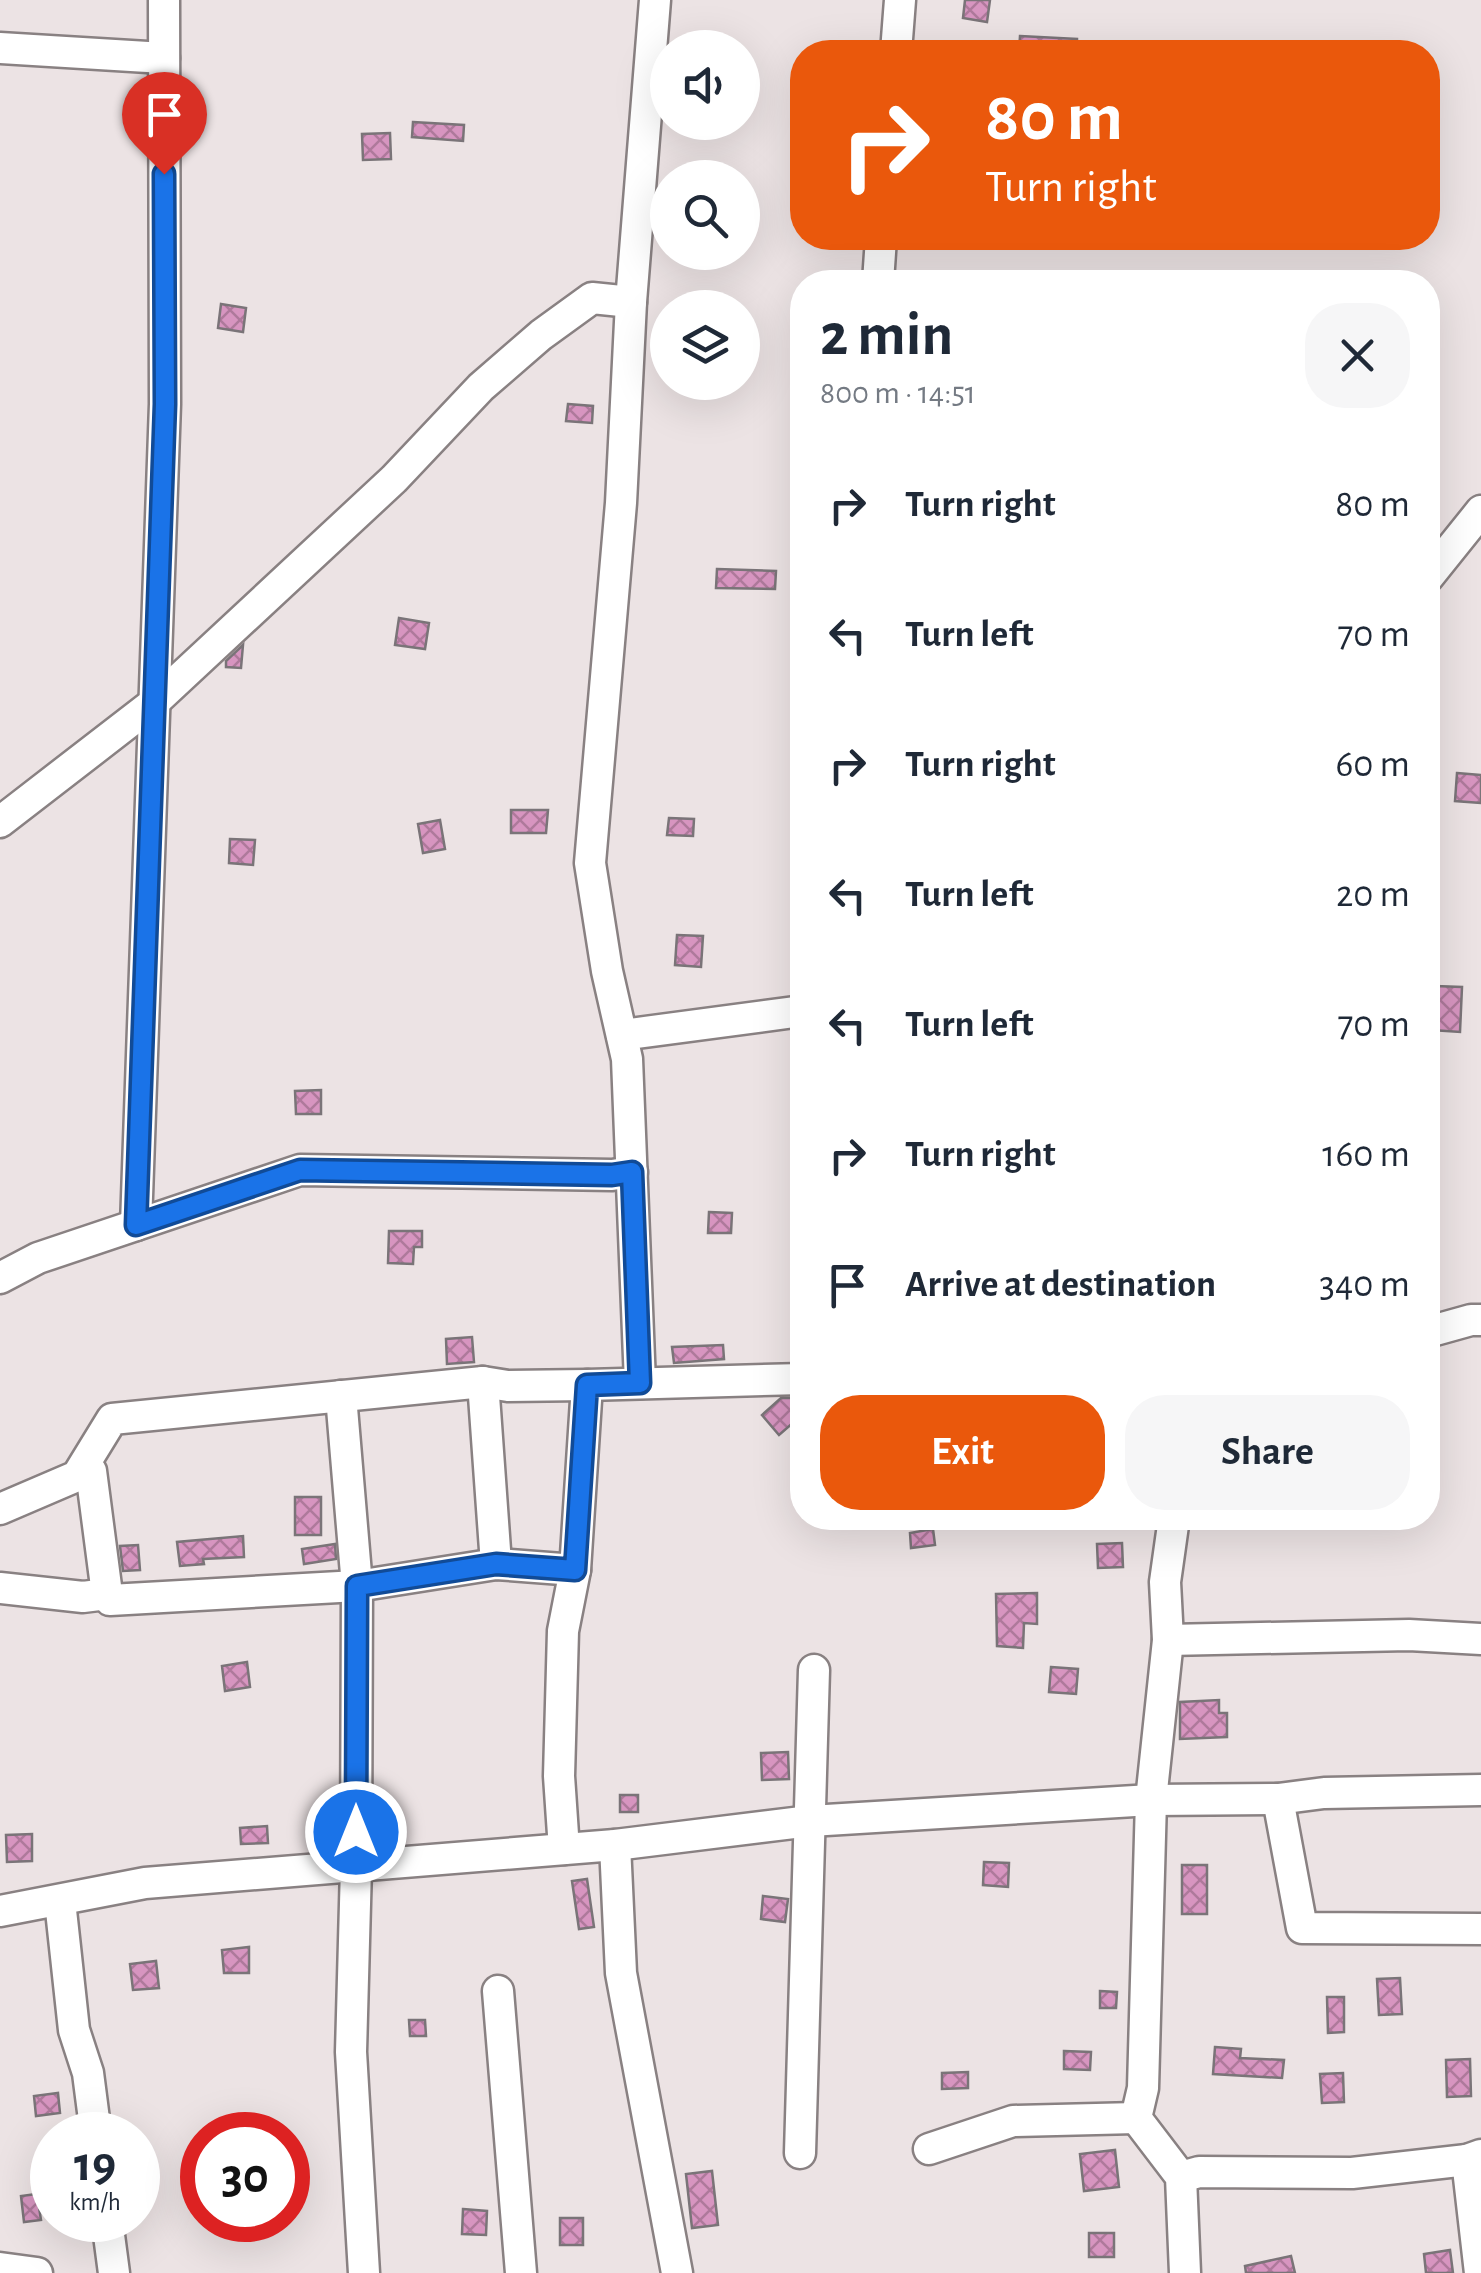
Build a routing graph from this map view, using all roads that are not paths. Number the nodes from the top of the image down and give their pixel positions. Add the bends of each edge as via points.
1 (164, 0) edge
2 (655, 0) edge
3 (900, 0) edge
4 (897, 40) edge
5 (0, 48) edge
6 (164, 58) junction
7 (631, 302) junction
8 (1481, 511) edge
9 (1440, 562) edge
10 (154, 702) junction
11 (0, 822) edge
12 (790, 1013) edge
13 (622, 1035) junction
14 (632, 1172) junction
15 (136, 1225) junction
16 (0, 1278) edge
17 (1481, 1320) edge
18 (1440, 1329) edge
19 (790, 1379) edge
20 (483, 1382) junction
21 (640, 1383) junction
22 (587, 1385) junction
23 (341, 1396) junction
24 (77, 1476) junction
25 (0, 1509) edge
26 (1172, 1530) edge
27 (496, 1564) junction
28 (575, 1570) junction
29 (357, 1586) junction
30 (0, 1588) edge
31 (107, 1594) junction
32 (1481, 1638) edge
33 (1168, 1640) junction
34 (814, 1670) dead end
35 (1481, 1790) edge
36 (1278, 1798) junction
37 (1152, 1800) junction
38 (810, 1820) junction
39 (615, 1845) junction
40 (564, 1849) junction
41 (356, 1867) junction
42 (60, 1902) junction
43 (0, 1911) edge
44 (1481, 1928) edge
45 (498, 1991) dead end
46 (93, 2112) edge
47 (1136, 2118) junction
48 (929, 2149) dead end
49 (800, 2154) dead end
50 (1474, 2158) edge
51 (1180, 2177) junction
52 (110, 2242) edge
53 (0, 2268) edge
54 (37, 2273) edge
55 (114, 2273) edge
56 (364, 2273) edge
57 (521, 2273) edge
58 (677, 2273) edge
59 (1185, 2273) edge
60 (1480, 2273) edge

1 - 6 street
2 - 7 street
3 - 4 street
5 - 6 street
6 - 10 street via 165,404
7 - 10 street via 592,298 541,334
7 - 13 street via 590,862
8 - 9 street
10 - 11 street
10 - 15 street
12 - 13 street
13 - 14 street
14 - 15 street via 300,1170
14 - 21 street
15 - 16 street
17 - 18 street
19 - 21 street
20 - 22 street
20 - 23 street
20 - 27 street
21 - 22 street
22 - 28 street
23 - 24 street via 112,1418
23 - 29 street
24 - 25 street
24 - 31 street via 91,1471
26 - 33 street via 1165,1582
27 - 28 street
27 - 29 street
28 - 40 street via 563,1631
29 - 31 street via 110,1600
29 - 41 street
30 - 31 street
32 - 33 street
33 - 37 street
34 - 38 street
35 - 36 street
36 - 37 street
36 - 44 street via 1302,1928
37 - 38 street
37 - 47 street via 1143,2088
38 - 39 street
38 - 49 street
39 - 40 street
39 - 58 street via 621,1973
40 - 41 street
41 - 42 street via 145,1883
41 - 56 street via 352,2052
42 - 43 street
42 - 46 street via 74,2030
45 - 57 street
47 - 48 street via 1013,2121
47 - 51 street
50 - 51 street via 1352,2173
50 - 60 street
51 - 59 street
52 - 55 street
53 - 54 street

